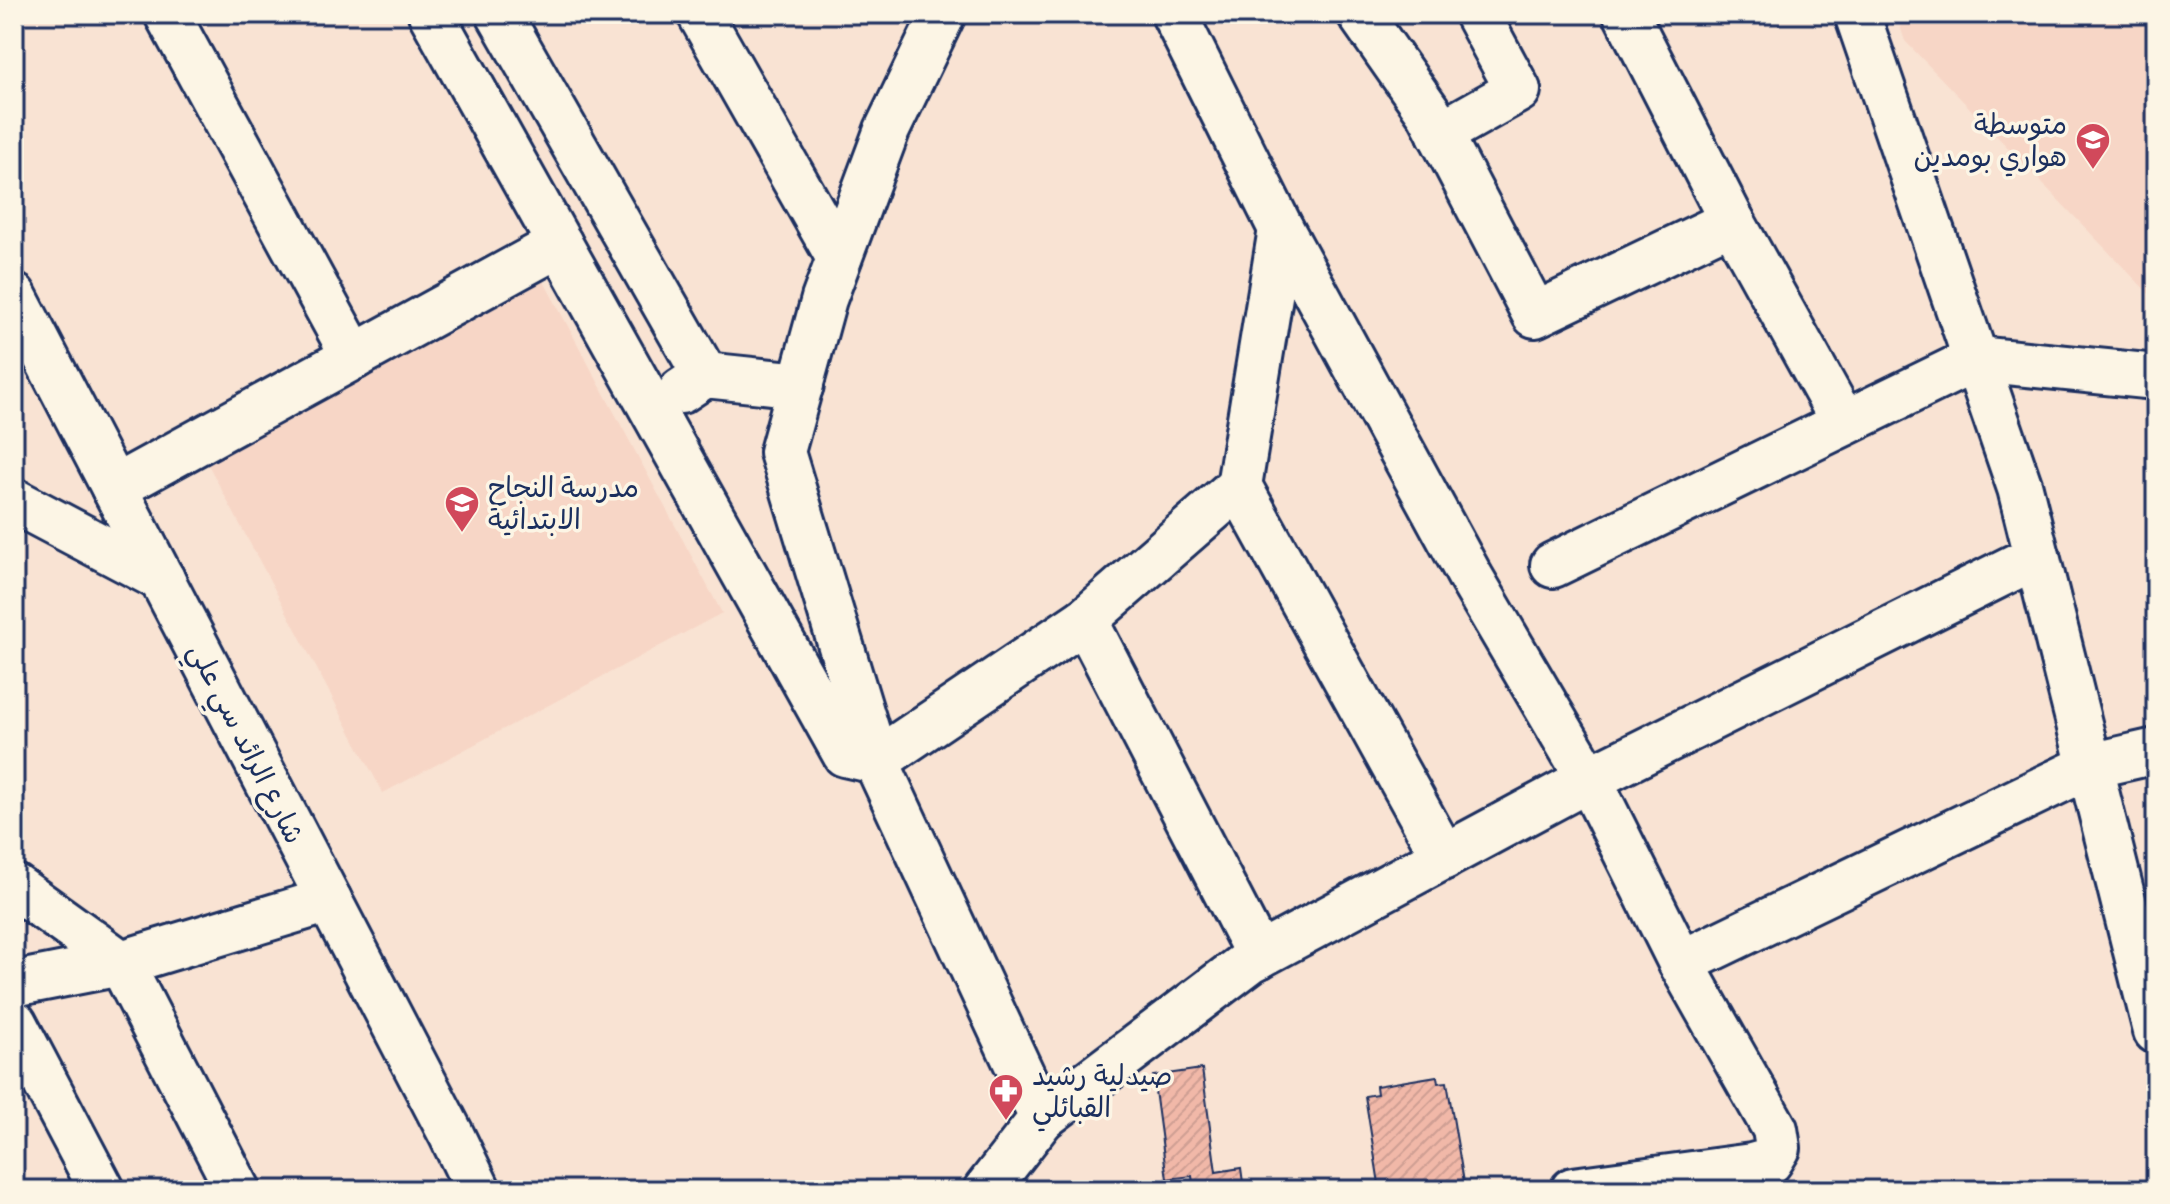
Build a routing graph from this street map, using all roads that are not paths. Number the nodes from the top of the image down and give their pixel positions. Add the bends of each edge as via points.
1 (167, 14) edge
2 (431, 14) edge
3 (499, 14) edge
4 (700, 14) edge
5 (943, 14) edge
6 (1174, 14) edge
7 (1360, 14) edge
8 (1477, 14) edge
9 (1626, 14) edge
10 (1857, 14) edge
11 (1440, 134) junction
12 (1732, 221) junction
13 (1281, 229) junction
14 (560, 244) junction
15 (839, 258) junction
16 (14, 296) edge
17 (354, 357) junction
18 (1976, 359) junction
19 (705, 375) junction
20 (2156, 377) edge
21 (801, 385) junction
22 (653, 410) junction
23 (1844, 423) junction
24 (1239, 486) junction
25 (114, 488) junction
26 (14, 501) edge
27 (2037, 556) junction
28 (1553, 565) dead end
29 (162, 579) junction
30 (1085, 620) junction
31 (2156, 751) edge
32 (876, 761) junction
33 (2090, 766) junction
34 (1589, 779) junction
35 (1444, 857) junction
36 (14, 886) edge
37 (329, 900) junction
38 (1259, 956) junction
39 (121, 963) junction
40 (1681, 963) junction
41 (14, 984) edge
42 (14, 1023) edge
43 (2156, 1031) edge
44 (1042, 1118) junction
45 (102, 1190) edge
46 (238, 1190) edge
47 (478, 1190) edge
48 (986, 1190) edge
49 (1573, 1190) edge

1 - 17 street
2 - 14 street
3 - 19 street
4 - 15 street
5 - 15 street via 887,130
6 - 13 street
7 - 11 street
8 - 11 street via 1518,90
9 - 12 street
10 - 18 street
11 - 12 street via 1535,315
12 - 23 street
13 - 24 street
13 - 34 street via 1471,578
14 - 17 street
14 - 22 street
15 - 21 street
16 - 25 street, شارع الرائد سي علي
17 - 25 street
18 - 20 street
18 - 23 street
18 - 27 street
19 - 21 street
19 - 22 street
21 - 32 street via 782,452
22 - 32 street via 845,754
23 - 28 street
24 - 30 street
24 - 35 street
25 - 29 street, شارع الرائد سي علي
26 - 29 street
27 - 33 street
27 - 34 street
29 - 37 street, شارع الرائد سي علي
30 - 32 street
30 - 38 street
31 - 33 street
32 - 44 street
33 - 40 street
33 - 43 street
34 - 35 street
34 - 40 street
35 - 38 street
36 - 39 street
37 - 39 street
37 - 47 street, شارع الرائد سي علي
38 - 44 street
39 - 41 street
39 - 46 street
40 - 49 street via 1775,1129 1778,1148 1770,1161 1752,1166
42 - 45 street
44 - 48 street

